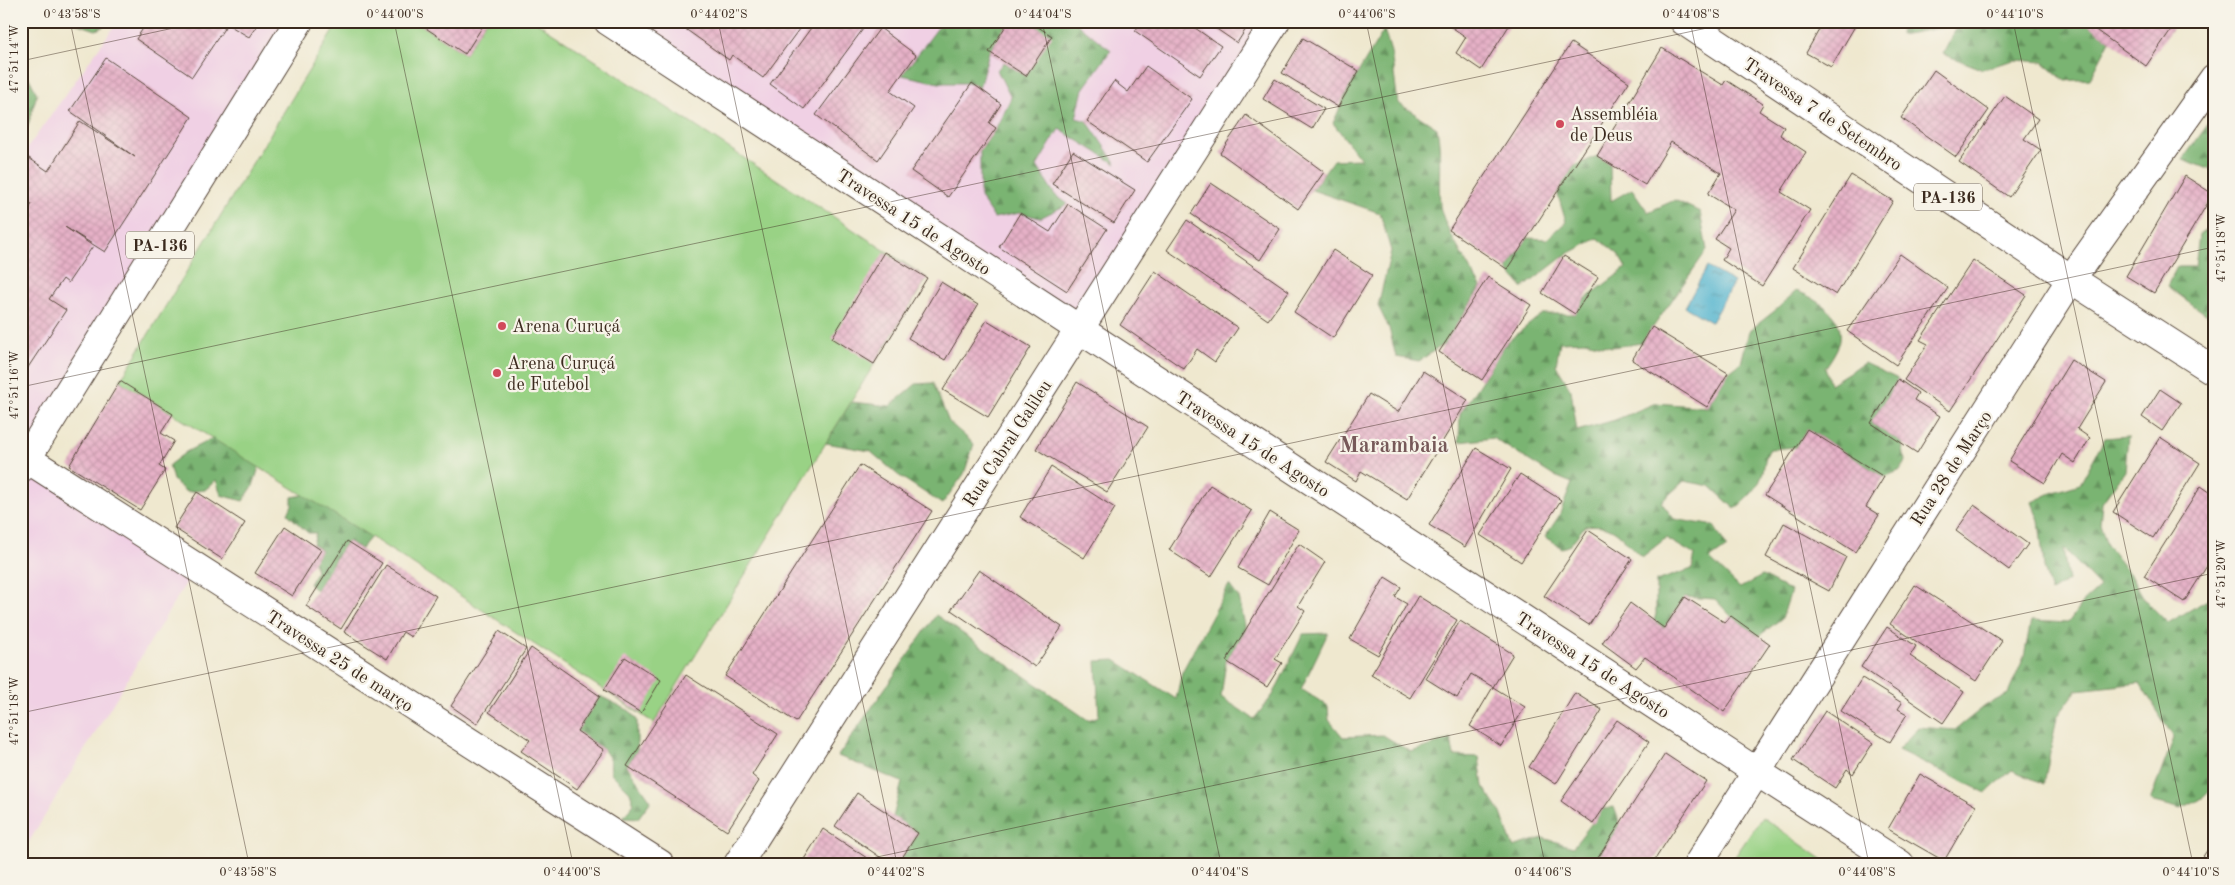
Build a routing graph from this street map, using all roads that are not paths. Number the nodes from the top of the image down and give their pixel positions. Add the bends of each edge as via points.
1 (299, 21) edge
2 (608, 21) edge
3 (1276, 21) edge
4 (1684, 21) edge
5 (2214, 78) edge
6 (2071, 279) junction
7 (1079, 330) junction
8 (2214, 371) edge
9 (23, 461) edge
10 (1757, 772) junction
11 (660, 864) edge
12 (738, 864) edge
13 (1698, 864) edge
14 (1900, 864) edge

1 - 9 street, PA-136
2 - 7 street, Travessa 15 de Agosto
3 - 7 street, Rua Cabral Galileu
4 - 6 street, Travessa 7 de Setembro / PA-136
5 - 6 street, Rua 28 de Março
6 - 8 street, Travessa 7 de Setembro / PA-136
6 - 10 street, Rua 28 de Março
7 - 10 street, Travessa 15 de Agosto
7 - 12 street, Rua Cabral Galileu
9 - 11 street, Travessa 25 de março
10 - 13 street, Rua 28 de Março
10 - 14 street, Travessa 15 de Agosto

